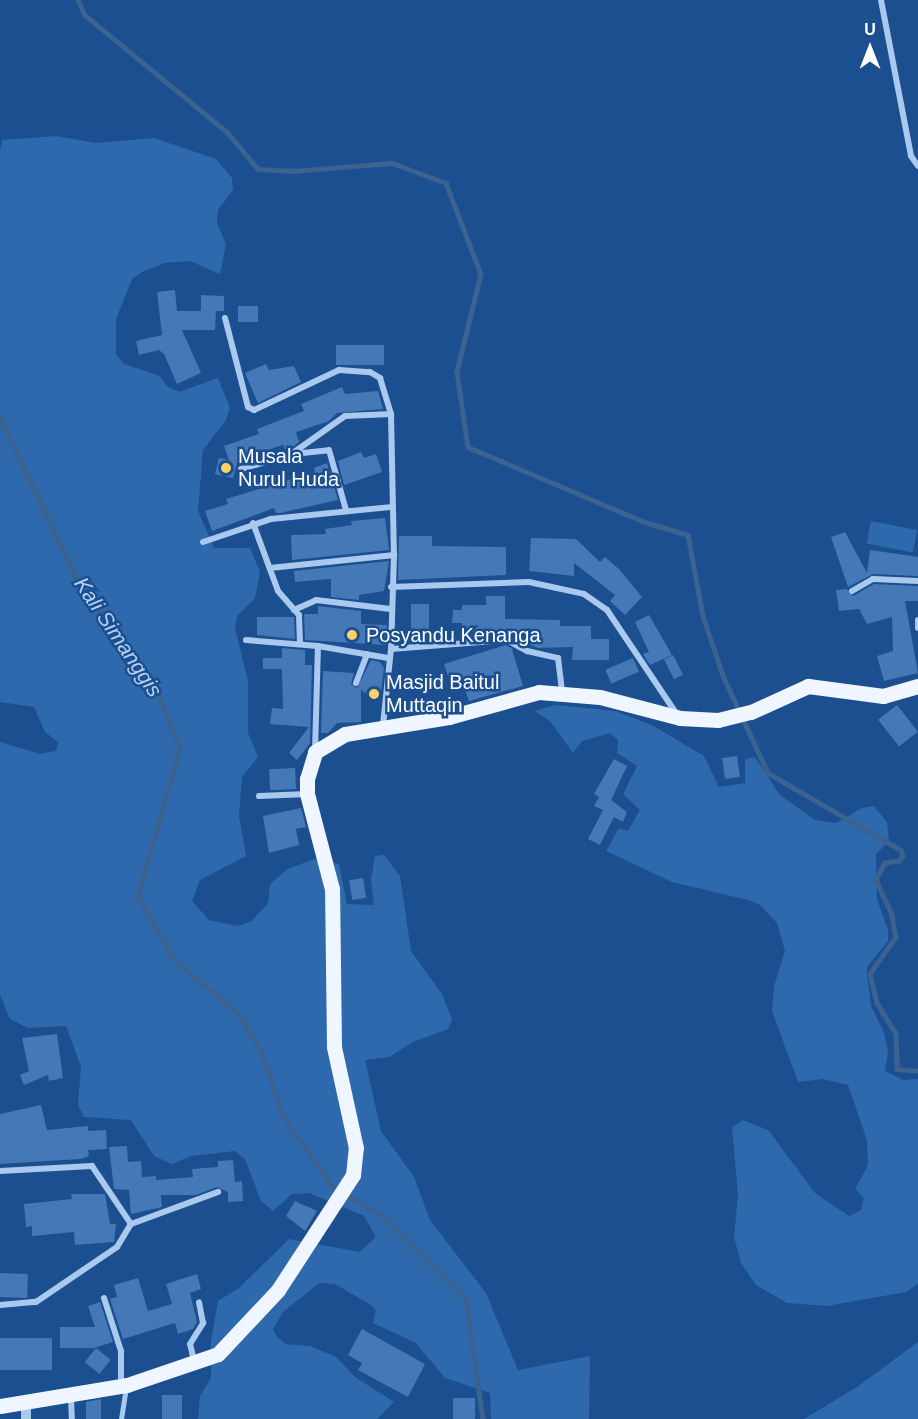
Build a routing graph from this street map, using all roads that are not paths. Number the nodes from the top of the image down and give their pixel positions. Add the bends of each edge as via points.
1 (881, 0) edge
2 (918, 166) edge
3 (225, 318) dead end
4 (391, 414) junction
5 (290, 455) junction
6 (241, 469) dead end
7 (392, 507) junction
8 (346, 510) junction
9 (253, 523) junction
10 (202, 542) dead end
11 (394, 555) junction
12 (270, 568) junction
13 (918, 581) edge
14 (391, 587) junction
15 (852, 591) dead end
16 (390, 609) junction
17 (294, 610) junction
18 (918, 621) edge
19 (918, 628) edge
20 (246, 640) dead end
21 (300, 643) junction
22 (318, 646) junction
23 (391, 649) junction
24 (367, 654) junction
25 (388, 658) junction
26 (356, 683) dead end
27 (918, 686) edge
28 (562, 693) junction
29 (680, 718) junction
30 (383, 726) junction
31 (315, 752) junction
32 (307, 794) junction
33 (259, 796) dead end
34 (0, 1171) edge
35 (218, 1192) dead end
36 (131, 1224) junction
37 (104, 1298) dead end
38 (199, 1302) dead end
39 (0, 1305) edge
40 (194, 1364) junction
41 (124, 1386) junction
42 (71, 1395) junction
43 (26, 1402) junction
44 (0, 1406) edge
45 (26, 1419) edge
46 (72, 1419) edge
47 (121, 1419) edge

1 - 2 street via 911,156
3 - 4 street via 248,407 260,408 339,370 355,369 380,378
4 - 5 street via 345,416
4 - 7 street
5 - 6 street
5 - 8 street via 329,450
7 - 8 street
7 - 11 street
8 - 9 street
9 - 10 street
9 - 12 street
11 - 12 street
11 - 14 street
12 - 17 street via 279,591
13 - 15 street via 873,579
14 - 16 street
14 - 29 street via 529,582 584,594 607,610
16 - 17 street via 316,600
16 - 23 street
17 - 21 street via 299,615
18 - 19 street
20 - 21 street
21 - 22 street
22 - 24 street
22 - 31 street
23 - 25 street
23 - 28 street via 507,640 527,651 552,653 558,658
24 - 25 street
24 - 26 street
25 - 30 street
27 - 29 main road via 883,696 808,686 751,711 718,720
28 - 29 main road via 600,697
28 - 30 main road via 517,696 449,717
30 - 31 main road via 345,734
31 - 32 main road
32 - 33 street
32 - 40 main road via 332,889 334,1047 356,1148 353,1175 278,1290 230,1346
34 - 36 street via 92,1166
35 - 36 street
36 - 39 street via 117,1246 36,1302
37 - 41 street via 121,1351
38 - 40 street via 203,1323 190,1344
40 - 41 main road
41 - 42 main road
41 - 47 lane
42 - 43 main road
42 - 46 street
43 - 44 main road
43 - 45 street

